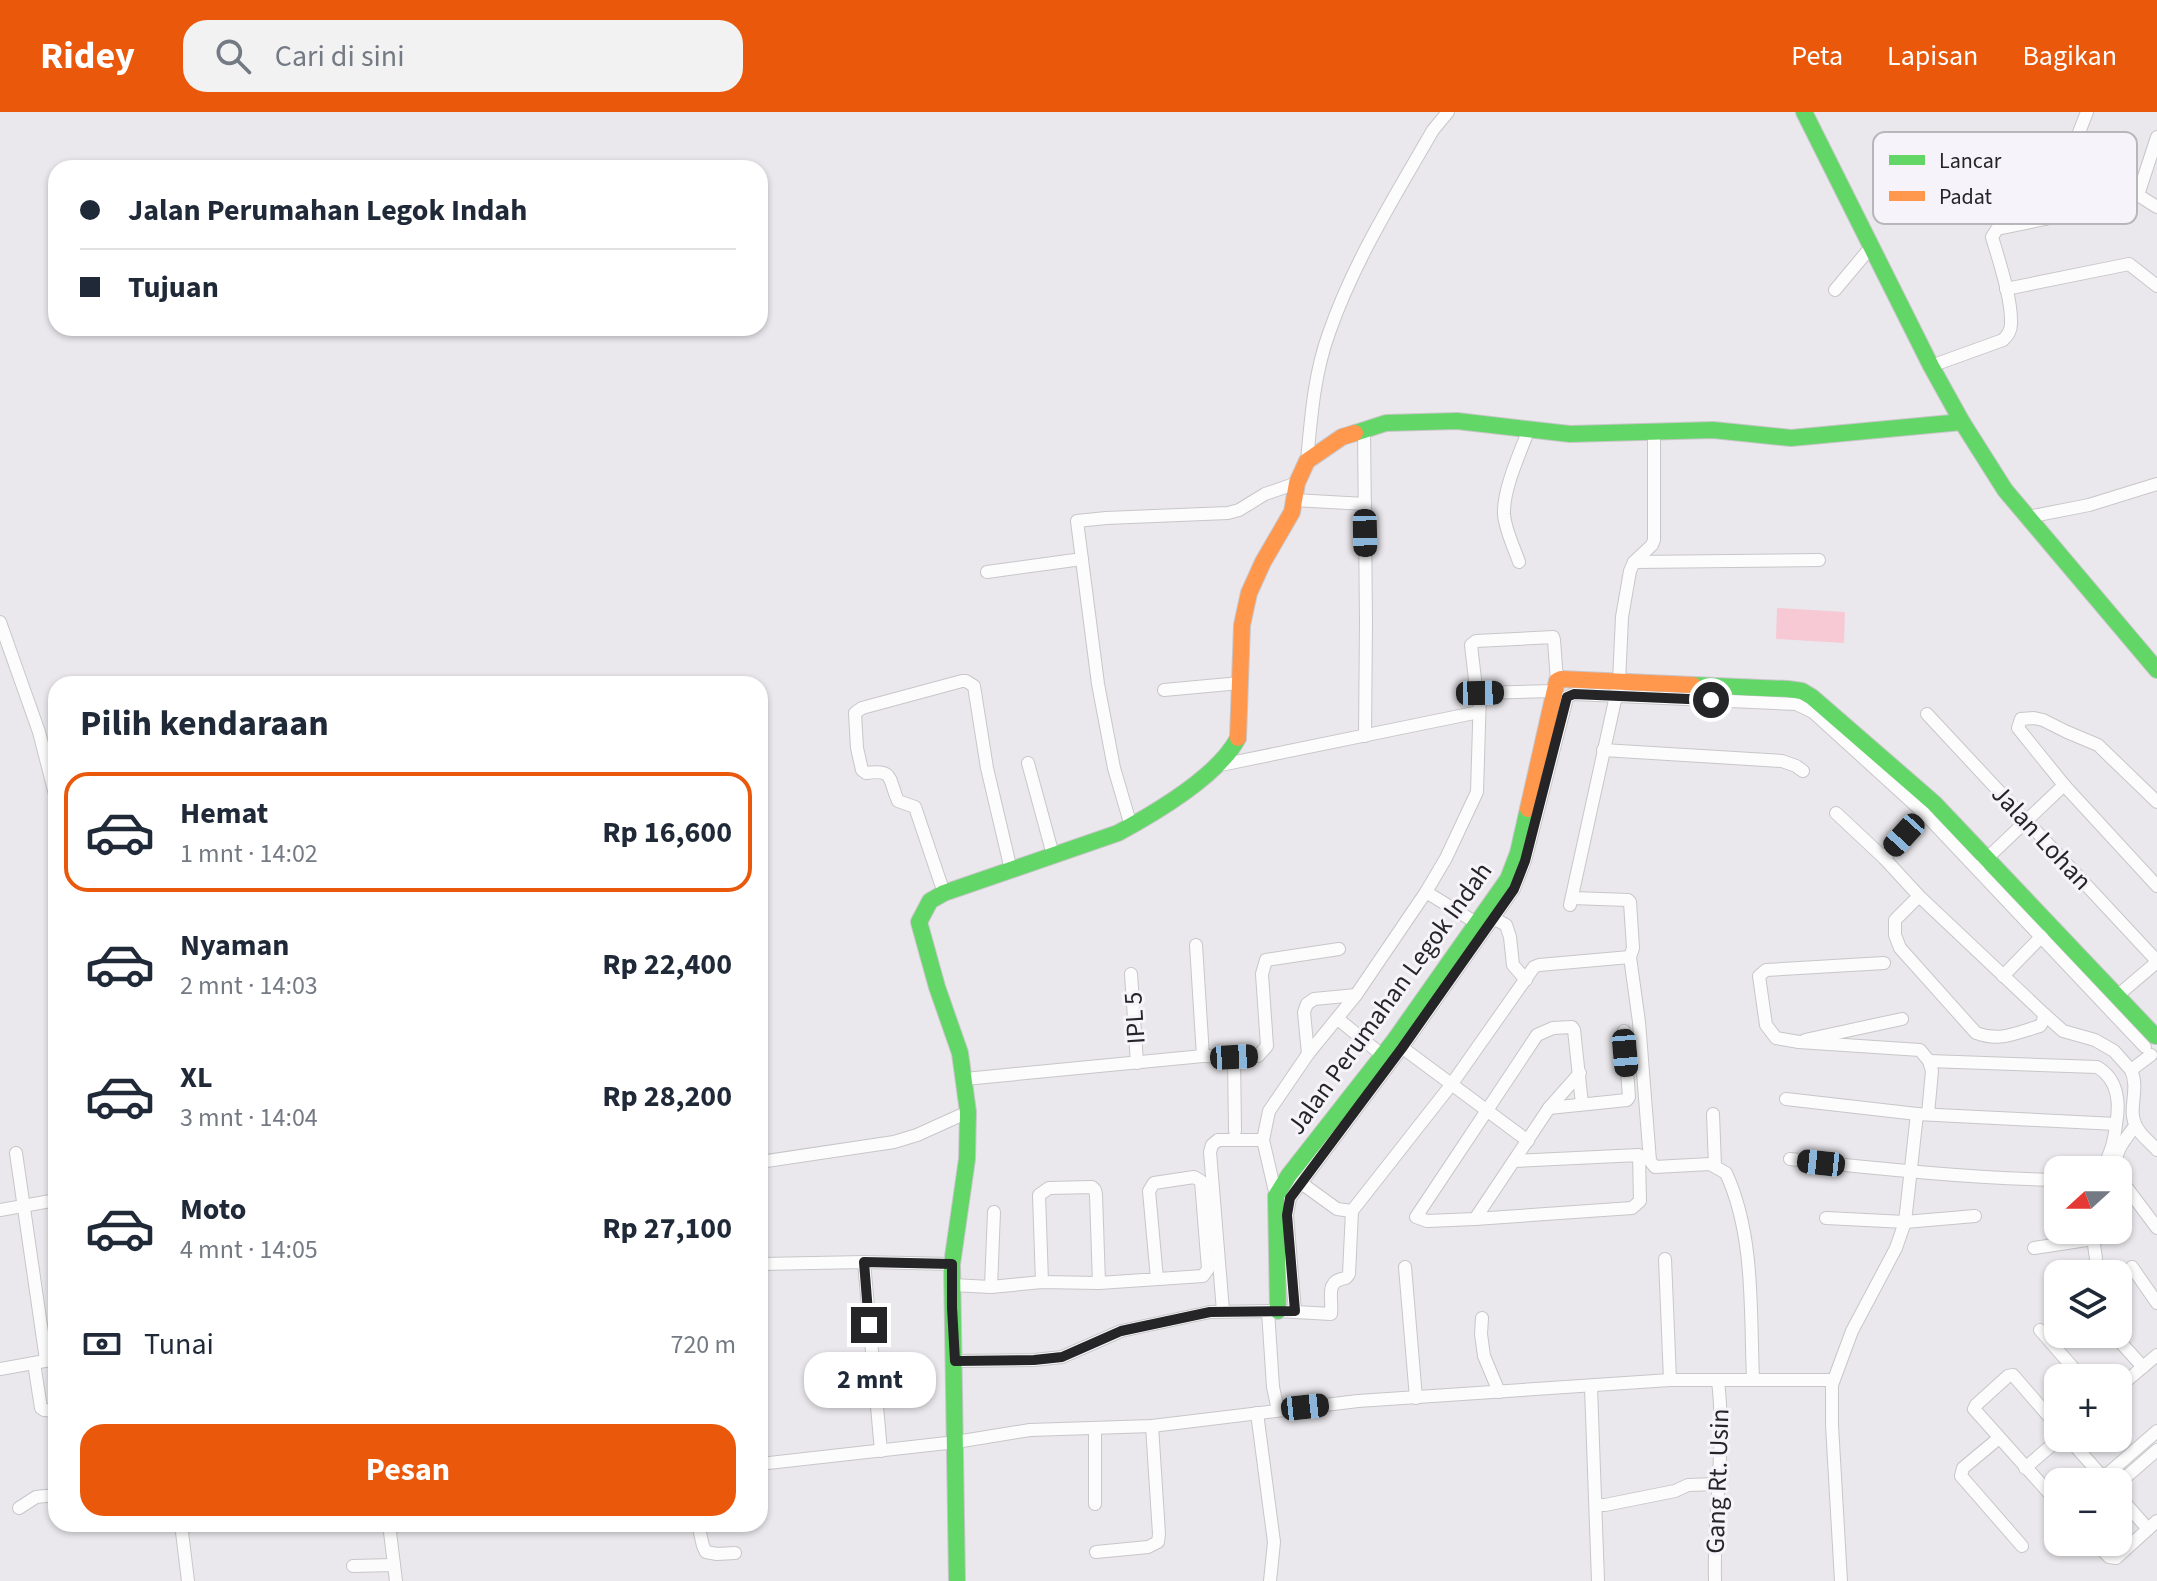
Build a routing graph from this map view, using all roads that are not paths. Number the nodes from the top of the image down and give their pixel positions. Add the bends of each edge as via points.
1 (1448, 112) edge
2 (1804, 112) edge
3 (2087, 112) edge
4 (2079, 132) edge
5 (2157, 137) edge
6 (2138, 195) joint
7 (2157, 207) edge
8 (2021, 224) edge
9 (1871, 247) junction
10 (2157, 286) edge
11 (2006, 289) junction
12 (1835, 290) dead end
13 (1931, 366) junction
14 (1962, 422) junction
15 (1364, 429) junction
16 (1529, 429) junction
17 (1654, 430) junction
18 (1307, 461) junction
19 (2157, 484) edge
20 (1296, 492) junction
21 (1365, 504) junction
22 (2028, 517) junction
23 (1082, 559) junction
24 (1819, 560) dead end
25 (1519, 562) dead end
26 (1634, 562) junction
27 (987, 572) dead end
28 (0, 622) edge
29 (2157, 670) edge
30 (1240, 683) junction
31 (1556, 686) junction
32 (1617, 688) junction
33 (1164, 690) dead end
34 (1480, 693) junction
35 (1479, 712) junction
36 (1927, 714) dead end
37 (1365, 736) junction
38 (1603, 750) junction
39 (1028, 763) dead end
40 (1216, 766) junction
41 (48, 767) edge
42 (1803, 771) dead end
43 (2064, 785) junction
44 (2157, 802) edge
45 (1836, 813) dead end
46 (1924, 813) junction
47 (2026, 821) junction
48 (1131, 826) junction
49 (1053, 855) junction
50 (1884, 858) junction
51 (1981, 863) junction
52 (1011, 870) junction
53 (2157, 886) edge
54 (1426, 892) junction
55 (944, 893) junction
56 (1919, 896) junction
57 (1485, 923) junction
58 (2042, 936) junction
59 (1196, 945) dead end
60 (1339, 949) dead end
61 (1630, 957) junction
62 (2157, 961) edge
63 (1884, 963) dead end
64 (1131, 974) dead end
65 (2003, 976) junction
66 (1526, 980) junction
67 (1356, 995) junction
68 (2117, 996) junction
69 (2044, 1014) junction
70 (1338, 1019) junction
71 (1902, 1019) dead end
72 (1624, 1031) dead end
73 (1799, 1042) junction
74 (1398, 1044) junction
75 (2154, 1049) edge
76 (1308, 1054) junction
77 (1382, 1055) junction
78 (1203, 1056) junction
79 (1234, 1057) junction
80 (1929, 1061) junction
81 (1137, 1063) junction
82 (2131, 1070) junction
83 (1580, 1073) junction
84 (965, 1079) junction
85 (1451, 1085) junction
86 (1786, 1099) dead end
87 (1582, 1104) junction
88 (1549, 1108) junction
89 (1487, 1111) junction
90 (968, 1112) junction
91 (1713, 1114) dead end
92 (1922, 1114) junction
93 (2116, 1124) junction
94 (2135, 1126) junction
95 (1235, 1131) dead end
96 (1263, 1140) junction
97 (1528, 1141) junction
98 (2157, 1150) edge
99 (16, 1153) dead end
100 (2110, 1156) edge
101 (2116, 1156) edge
102 (1790, 1159) dead end
103 (768, 1161) edge
104 (1514, 1161) junction
105 (1715, 1166) junction
106 (1912, 1173) junction
107 (1295, 1179) junction
108 (2044, 1180) edge
109 (2132, 1195) edge
110 (48, 1201) edge
111 (1282, 1201) junction
112 (25, 1205) junction
113 (0, 1210) edge
114 (1352, 1211) junction
115 (994, 1212) dead end
116 (1975, 1216) dead end
117 (1826, 1218) dead end
118 (1475, 1219) junction
119 (1905, 1222) junction
120 (2157, 1228) edge
121 (2052, 1244) edge
122 (2094, 1244) edge
123 (2034, 1248) dead end
124 (1665, 1259) dead end
125 (2096, 1259) dead end
126 (864, 1262) junction
127 (768, 1264) edge
128 (952, 1264) junction
129 (1405, 1267) dead end
130 (2132, 1267) dead end
131 (1157, 1279) junction
132 (1042, 1282) junction
133 (1099, 1283) junction
134 (952, 1285) junction
135 (991, 1287) junction
136 (2157, 1303) edge
137 (1223, 1311) junction
138 (1280, 1311) junction
139 (1482, 1318) dead end
140 (2040, 1330) dead end
141 (2126, 1348) edge
142 (2157, 1355) edge
143 (45, 1361) edge
144 (955, 1361) junction
145 (2070, 1364) edge
146 (2143, 1367) junction
147 (0, 1369) edge
148 (2132, 1376) edge
149 (1753, 1379) junction
150 (1670, 1380) junction
151 (1833, 1380) junction
152 (1718, 1381) junction
153 (1591, 1387) junction
154 (1499, 1392) junction
155 (1416, 1398) junction
156 (48, 1410) edge
157 (1278, 1410) junction
158 (2044, 1411) edge
159 (1257, 1413) junction
160 (1152, 1426) junction
161 (1095, 1428) junction
162 (2157, 1431) edge
163 (1999, 1438) junction
164 (956, 1442) junction
165 (2157, 1450) edge
166 (881, 1451) junction
167 (2044, 1452) edge
168 (2080, 1452) edge
169 (768, 1463) edge
170 (2025, 1468) junction
171 (2094, 1468) edge
172 (2118, 1468) edge
173 (2132, 1472) edge
174 (1717, 1484) junction
175 (2044, 1488) edge
176 (48, 1496) edge
177 (1095, 1504) dead end
178 (1596, 1505) junction
179 (2132, 1507) edge
180 (19, 1508) dead end
181 (2153, 1525) edge
182 (182, 1532) edge
183 (390, 1532) edge
184 (700, 1532) edge
185 (2132, 1544) edge
186 (2022, 1546) dead end
187 (1096, 1552) dead end
188 (735, 1553) dead end
189 (394, 1565) junction
190 (353, 1566) dead end
191 (188, 1581) edge
192 (396, 1581) edge
193 (957, 1581) edge
194 (1270, 1581) edge
195 (1598, 1581) edge
196 (1715, 1581) edge
197 (1841, 1581) edge

1 - 18 street via 1358,263 1328,334 1315,387
2 - 9 street
3 - 4 street
5 - 6 street
6 - 7 street
8 - 11 street via 1997,229 1992,237
9 - 12 street
9 - 13 street
10 - 11 street via 2129,264
11 - 13 street via 2009,334
13 - 14 street
14 - 17 street via 1791,438
14 - 22 street
15 - 16 street via 1386,423 1457,421
15 - 18 street
15 - 21 street
16 - 17 street via 1570,434
16 - 25 street via 1504,511
17 - 26 street via 1654,540
18 - 20 street
19 - 22 street
20 - 21 street
20 - 23 street via 1265,494 1228,513 1079,520
20 - 30 street via 1292,512 1249,593
21 - 37 street
22 - 29 street
23 - 27 street
23 - 48 street via 1100,698
24 - 26 street
26 - 32 street via 1622,617
28 - 41 street
30 - 33 street
30 - 40 street via 1238,740
31 - 32 street, Jalan Perumahan Legok Indah via 1561,679
31 - 34 street
31 - 34 street via 1553,637 1476,641 1471,645
31 - 57 street, Jalan Perumahan Legok Indah via 1518,853
32 - 38 street
32 - 46 street, Jalan Perumahan Legok Indah via 1796,704 1813,712
32 - 51 street, Jalan Perumahan Legok Indah via 1802,691 1934,803
32 - 57 street, Jalan Perumahan Legok Indah via 1567,697 1525,861 1514,889
34 - 35 street
35 - 37 street
35 - 54 street via 1477,792
36 - 47 street, Jalan Lohan
37 - 40 street
38 - 42 street via 1782,761
38 - 61 street via 1571,902 1628,900
39 - 49 street
40 - 48 street
43 - 44 street via 2018,728 2021,719 2043,720 2098,745
43 - 47 street
43 - 53 street
45 - 50 street
46 - 50 street
46 - 51 street, Jalan Perumahan Legok Indah
47 - 51 street
47 - 62 street, Jalan Lohan
48 - 49 street
49 - 52 street
50 - 56 street
51 - 58 street, Jalan Perumahan Legok Indah
51 - 68 street, Jalan Perumahan Legok Indah
52 - 55 street
52 - 55 street via 974,686 962,681 862,708 855,713 855,722 862,770 887,775 898,801 915,807
54 - 57 street
54 - 67 street
55 - 84 street via 930,901 919,922
56 - 65 street
56 - 69 street via 1895,920 1900,948 1976,1033 2004,1037 2040,1026
57 - 66 street via 1506,925 1513,965
57 - 74 street, Jalan Perumahan Legok Indah
58 - 65 street
58 - 75 street, Jalan Perumahan Legok Indah
59 - 78 street
60 - 79 street via 1266,960 1262,974 1267,1046 1258,1056
61 - 66 street via 1539,965
61 - 105 street via 1650,1161 1655,1167
62 - 68 street
63 - 73 street via 1762,973 1766,1025 1776,1038
64 - 81 street, IPL 5
65 - 69 street
66 - 85 street
67 - 70 street
67 - 76 street via 1307,1004
68 - 75 street, Jalan Perumahan Legok Indah
69 - 82 street via 2063,1031 2114,1051
70 - 76 street
70 - 77 street
71 - 73 street
72 - 87 street via 1629,1097
73 - 80 street via 1920,1050
74 - 77 street, Jalan Perumahan Legok Indah
74 - 85 street
74 - 107 street, Jalan Perumahan Legok Indah
75 - 82 street
76 - 96 street via 1269,1111
77 - 107 street, Jalan Perumahan Legok Indah
78 - 79 street
78 - 81 street
79 - 95 street
80 - 92 street via 1932,1071
80 - 93 street via 2097,1067 2117,1091
81 - 84 street
82 - 94 street via 2136,1082
83 - 87 street
83 - 88 street
83 - 89 street via 1572,1027 1549,1029 1537,1035
84 - 90 street
85 - 89 street
85 - 114 street
86 - 92 street
87 - 88 street
88 - 97 street
89 - 97 street
89 - 118 street via 1416,1217
90 - 103 street via 894,1142
90 - 128 street
91 - 105 street
92 - 93 street
92 - 106 street
93 - 100 street
94 - 98 street
94 - 101 street
96 - 111 street
96 - 137 street via 1218,1140 1210,1152
97 - 104 street
99 - 112 street
102 - 106 street
104 - 118 street
104 - 118 street via 1639,1155 1640,1201 1632,1208
105 - 149 street via 1732,1186 1745,1243
106 - 108 street
106 - 119 street
107 - 111 street, Jalan Perumahan Legok Indah
107 - 114 street via 1337,1209
109 - 120 street
110 - 112 street
111 - 138 street
112 - 113 street
112 - 143 street
114 - 138 street via 1349,1274 1331,1287 1332,1312
115 - 135 street
116 - 119 street
117 - 119 street
119 - 151 street
121 - 123 street
122 - 125 street
124 - 150 street
126 - 127 street
126 - 128 street
126 - 166 street
128 - 134 street
129 - 155 street
130 - 136 street
131 - 131 street via 1150,1186 1194,1177 1201,1181 1208,1269 1203,1276
131 - 133 street
132 - 133 street
132 - 133 street via 1039,1195 1049,1188 1092,1187
132 - 135 street
134 - 135 street
134 - 144 street
137 - 138 street
137 - 144 street via 1121,1331 1062,1357
138 - 157 street via 1273,1387
139 - 154 street via 1484,1356
140 - 145 street
141 - 146 street
142 - 146 street
143 - 147 street
143 - 156 street via 41,1408
144 - 164 street
146 - 148 street
149 - 151 street
149 - 152 street
150 - 152 street
150 - 153 street
151 - 197 street
152 - 174 street, Gang Rt. Usin via 1722,1414
153 - 154 street
153 - 178 street
154 - 155 street
155 - 157 street
157 - 159 street
158 - 163 street via 2010,1375 1974,1409
159 - 160 street
159 - 194 street via 1274,1542
160 - 161 street
160 - 187 street via 1158,1542
161 - 164 street via 1030,1430
161 - 177 street
162 - 172 street
163 - 170 street
163 - 186 street via 1963,1468 1961,1476
164 - 166 street
164 - 193 street
165 - 173 street
166 - 169 street
167 - 170 street
168 - 171 street
170 - 175 street
174 - 178 street
174 - 196 street, Gang Rt. Usin
176 - 180 street
178 - 195 street
179 - 181 street
181 - 185 street
182 - 191 street
183 - 189 street
184 - 188 street via 706,1552
189 - 190 street
189 - 192 street

